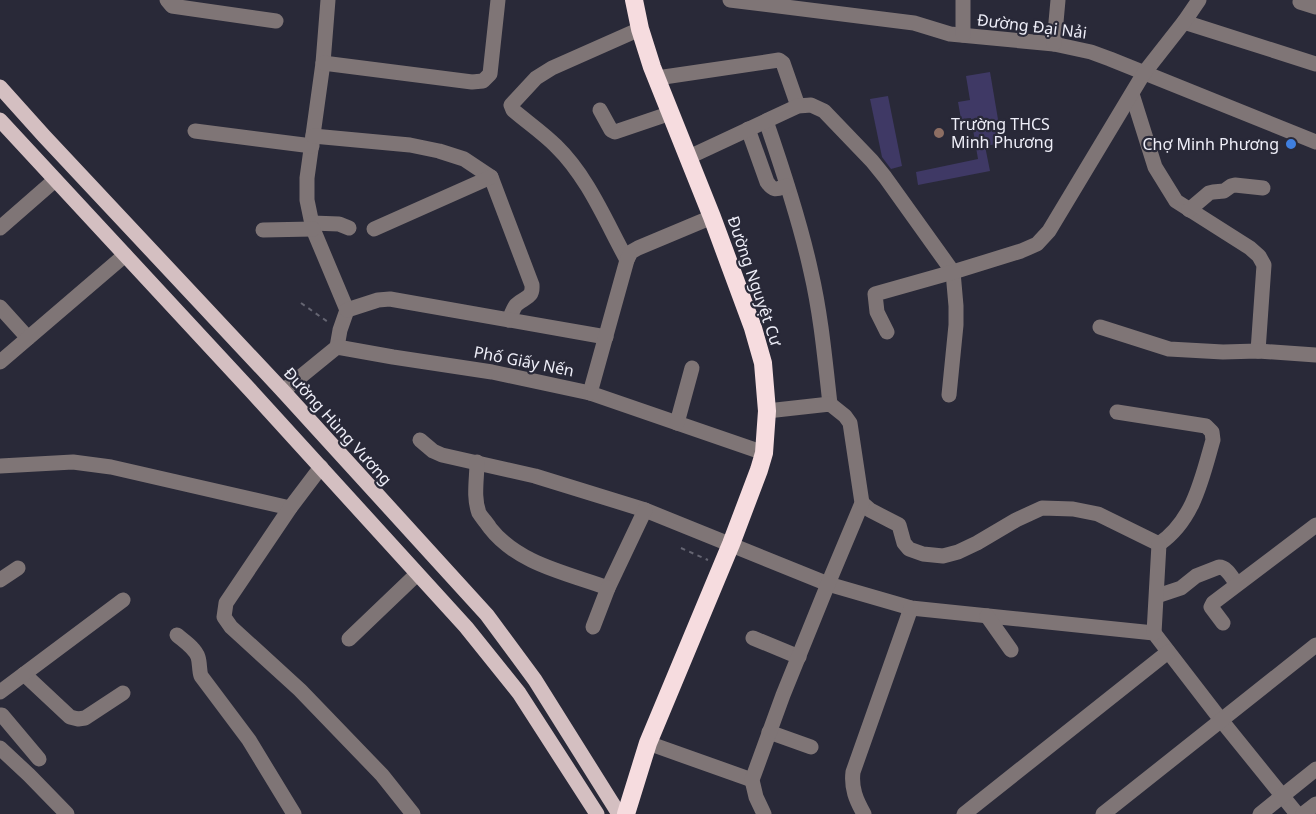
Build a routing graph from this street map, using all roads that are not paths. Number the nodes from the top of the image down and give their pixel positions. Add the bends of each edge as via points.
1 (167, 0) edge
2 (328, 0) edge
3 (498, 0) edge
4 (634, 0) edge
5 (730, 0) edge
6 (963, 0) edge
7 (1058, 0) edge
8 (1199, 0) edge
9 (1301, 0) edge
10 (1316, 7) edge
11 (276, 21) dead end
12 (1184, 22) junction
13 (640, 29) junction
14 (963, 35) junction
15 (1054, 44) junction
16 (323, 63) junction
17 (1316, 64) edge
18 (1143, 73) junction
19 (657, 78) junction
20 (0, 87) edge
21 (1132, 94) junction
22 (798, 106) junction
23 (600, 110) dead end
24 (671, 113) junction
25 (0, 120) edge
26 (766, 121) junction
27 (748, 129) junction
28 (195, 131) dead end
29 (313, 141) junction
30 (1316, 142) edge
31 (688, 157) junction
32 (491, 177) junction
33 (55, 180) junction
34 (787, 186) junction
35 (1263, 188) dead end
36 (1190, 210) junction
37 (712, 217) junction
38 (313, 226) junction
39 (0, 228) edge
40 (349, 228) dead end
41 (374, 229) dead end
42 (263, 230) dead end
43 (125, 255) junction
44 (627, 260) junction
45 (953, 273) junction
46 (0, 307) edge
47 (347, 310) junction
48 (509, 320) junction
49 (1100, 327) dead end
50 (887, 332) dead end
51 (606, 337) junction
52 (28, 338) junction
53 (337, 347) junction
54 (1258, 351) junction
55 (1316, 355) edge
56 (0, 362) edge
57 (692, 368) dead end
58 (270, 377) junction
59 (283, 391) junction
60 (252, 392) junction
61 (590, 393) junction
62 (949, 395) dead end
63 (830, 405) junction
64 (767, 411) junction
65 (1117, 412) dead end
66 (677, 423) junction
67 (420, 440) dead end
68 (764, 453) junction
69 (477, 462) junction
70 (0, 466) edge
71 (321, 467) junction
72 (862, 502) junction
73 (290, 508) junction
74 (645, 510) junction
75 (1316, 525) edge
76 (731, 544) junction
77 (1159, 544) junction
78 (18, 568) dead end
79 (417, 574) junction
80 (0, 580) edge
81 (828, 584) junction
82 (1238, 584) junction
83 (608, 588) junction
84 (1157, 596) junction
85 (123, 600) dead end
86 (911, 608) junction
87 (987, 616) junction
88 (1223, 623) dead end
89 (593, 627) dead end
90 (1154, 633) junction
91 (177, 635) dead end
92 (753, 638) dead end
93 (349, 639) dead end
94 (1316, 645) edge
95 (1011, 650) dead end
96 (1168, 652) junction
97 (799, 657) junction
98 (24, 674) junction
99 (3, 684) edge
100 (123, 693) dead end
101 (0, 715) edge
102 (1221, 720) junction
103 (770, 732) junction
104 (648, 743) junction
105 (812, 747) dead end
106 (0, 748) edge
107 (39, 759) dead end
108 (1316, 769) edge
109 (752, 780) junction
110 (1282, 796) junction
111 (1316, 804) edge
112 (67, 814) edge
113 (294, 814) edge
114 (413, 814) edge
115 (597, 814) edge
116 (619, 814) edge
117 (626, 814) edge
118 (764, 814) edge
119 (864, 814) edge
120 (964, 814) edge
121 (1103, 814) edge
122 (1260, 814) edge
123 (1297, 814) edge
124 (1303, 814) edge

1 - 11 street via 172,6
2 - 16 street
3 - 16 street via 489,74 483,81
4 - 13 highway, Đường Nguyệt Cư
5 - 14 street, Đường Đại Nải via 914,23
6 - 14 street
7 - 15 street
8 - 12 street
9 - 10 street
12 - 17 street
12 - 18 street
13 - 19 highway, Đường Nguyệt Cư
13 - 44 street via 552,68 536,78 511,105 574,168
14 - 15 street, Đường Đại Nải
15 - 18 street, Đường Đại Nải via 1091,52
16 - 29 street
18 - 21 street
18 - 30 street, Đường Đại Nải
19 - 22 street via 779,60
19 - 24 highway, Đường Nguyệt Cư
20 - 58 main road, Đường Hùng Vương
21 - 36 street via 1155,167 1176,201
21 - 45 street via 1049,231 1037,244
22 - 26 street
22 - 45 street via 812,105 824,111 872,161
23 - 24 street via 615,132
24 - 31 highway, Đường Nguyệt Cư
25 - 33 main road
26 - 27 street
26 - 34 street
27 - 31 street
27 - 34 street via 771,188
28 - 29 street
29 - 32 street via 439,151 464,159
29 - 38 street via 307,178
31 - 37 highway, Đường Nguyệt Cư
32 - 41 street
32 - 48 street via 532,285 529,296 515,306
33 - 39 street
33 - 43 main road
34 - 63 street via 812,272
35 - 36 street via 1231,186 1209,193
36 - 54 street via 1250,248 1264,265
37 - 44 street via 638,248
37 - 64 highway, Đường Nguyệt Cư via 763,363
38 - 40 street via 339,224
38 - 42 street
38 - 47 street
43 - 52 street
43 - 60 main road
44 - 51 street
45 - 50 street via 875,294 877,312
45 - 62 street via 956,325
46 - 52 street
47 - 48 street via 390,299
47 - 53 street
48 - 51 street
49 - 54 street via 1169,349
51 - 61 street
52 - 56 street
53 - 59 street
53 - 61 street, Phố Giấy Nến via 492,372
54 - 55 street
57 - 66 street
58 - 59 main road, Đường Hùng Vương
58 - 60 main road
59 - 116 main road, Đường Hùng Vương via 486,615 535,680
60 - 71 main road
61 - 66 street, Phố Giấy Nến
63 - 64 street
63 - 72 street via 850,423
64 - 68 highway, Đường Nguyệt Cư
65 - 77 street via 1206,426 1212,432 1196,495 1185,518
66 - 68 street, Phố Giấy Nến
67 - 69 street via 442,455
68 - 76 highway, Đường Nguyệt Cư
69 - 74 street
69 - 83 street via 480,514 494,533 537,563
70 - 73 street via 93,464
71 - 73 street
71 - 79 main road
72 - 77 street via 899,525 904,543 923,554 943,556 958,552 1042,508 1098,514
72 - 81 street
73 - 114 street via 226,603 224,617 382,775
74 - 76 street
74 - 83 street
75 - 82 street
76 - 81 street
76 - 104 highway, Đường Nguyệt Cư
77 - 84 street
78 - 80 street
79 - 93 street
79 - 115 main road via 519,693
81 - 86 street
81 - 97 street
82 - 84 street via 1226,569 1219,567
82 - 88 street via 1212,604
83 - 89 street
84 - 90 street
85 - 98 street
86 - 87 street
86 - 119 street via 853,772 854,795
87 - 90 street
87 - 95 street
90 - 96 street
91 - 113 street via 197,653 201,676 249,740
92 - 97 street
94 - 102 street
96 - 102 street
96 - 120 street
97 - 103 street
98 - 99 street
98 - 100 street via 70,717 78,719
101 - 107 street
102 - 110 street
102 - 121 street
103 - 105 street
103 - 109 street
104 - 109 street
104 - 117 highway, Đường Nguyệt Cư
106 - 112 street
108 - 110 street
109 - 118 street
110 - 122 street
110 - 123 street
111 - 124 street

